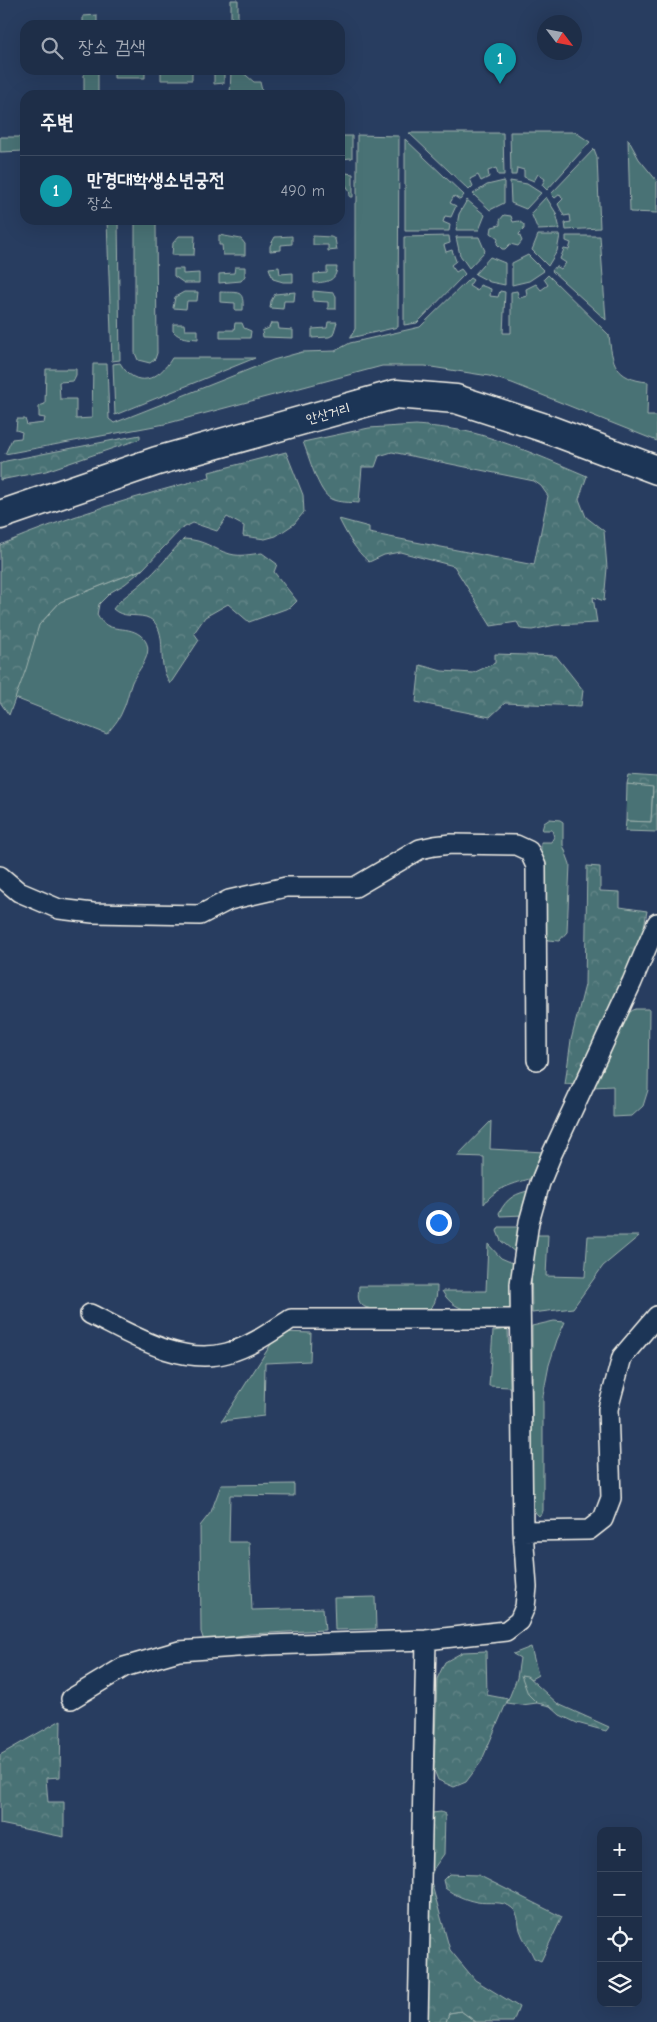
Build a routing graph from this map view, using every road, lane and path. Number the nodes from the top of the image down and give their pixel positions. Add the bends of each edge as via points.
1 (657, 470) edge
2 (0, 515) edge
3 (0, 876) edge
4 (657, 923) edge
5 (537, 1060) dead end
6 (90, 1314) dead end
7 (657, 1316) edge
8 (520, 1319) junction
9 (523, 1531) junction
10 (426, 1640) junction
11 (71, 1699) dead end
12 (418, 2022) edge

1 - 2 main road, 안산거리 via 456,399 396,394 157,461
3 - 5 street via 19,892 58,909 200,915 229,900 286,887 355,887 420,849 451,844 516,845 528,851 536,866
4 - 8 street via 540,1183 524,1251
6 - 8 street via 165,1351 191,1356 226,1354 261,1339 291,1319
7 - 9 street via 622,1357 608,1409 611,1498 603,1520 589,1530
8 - 9 street
9 - 10 street via 527,1587 525,1607 518,1621 506,1631
10 - 11 street via 179,1651 124,1667
10 - 12 street

